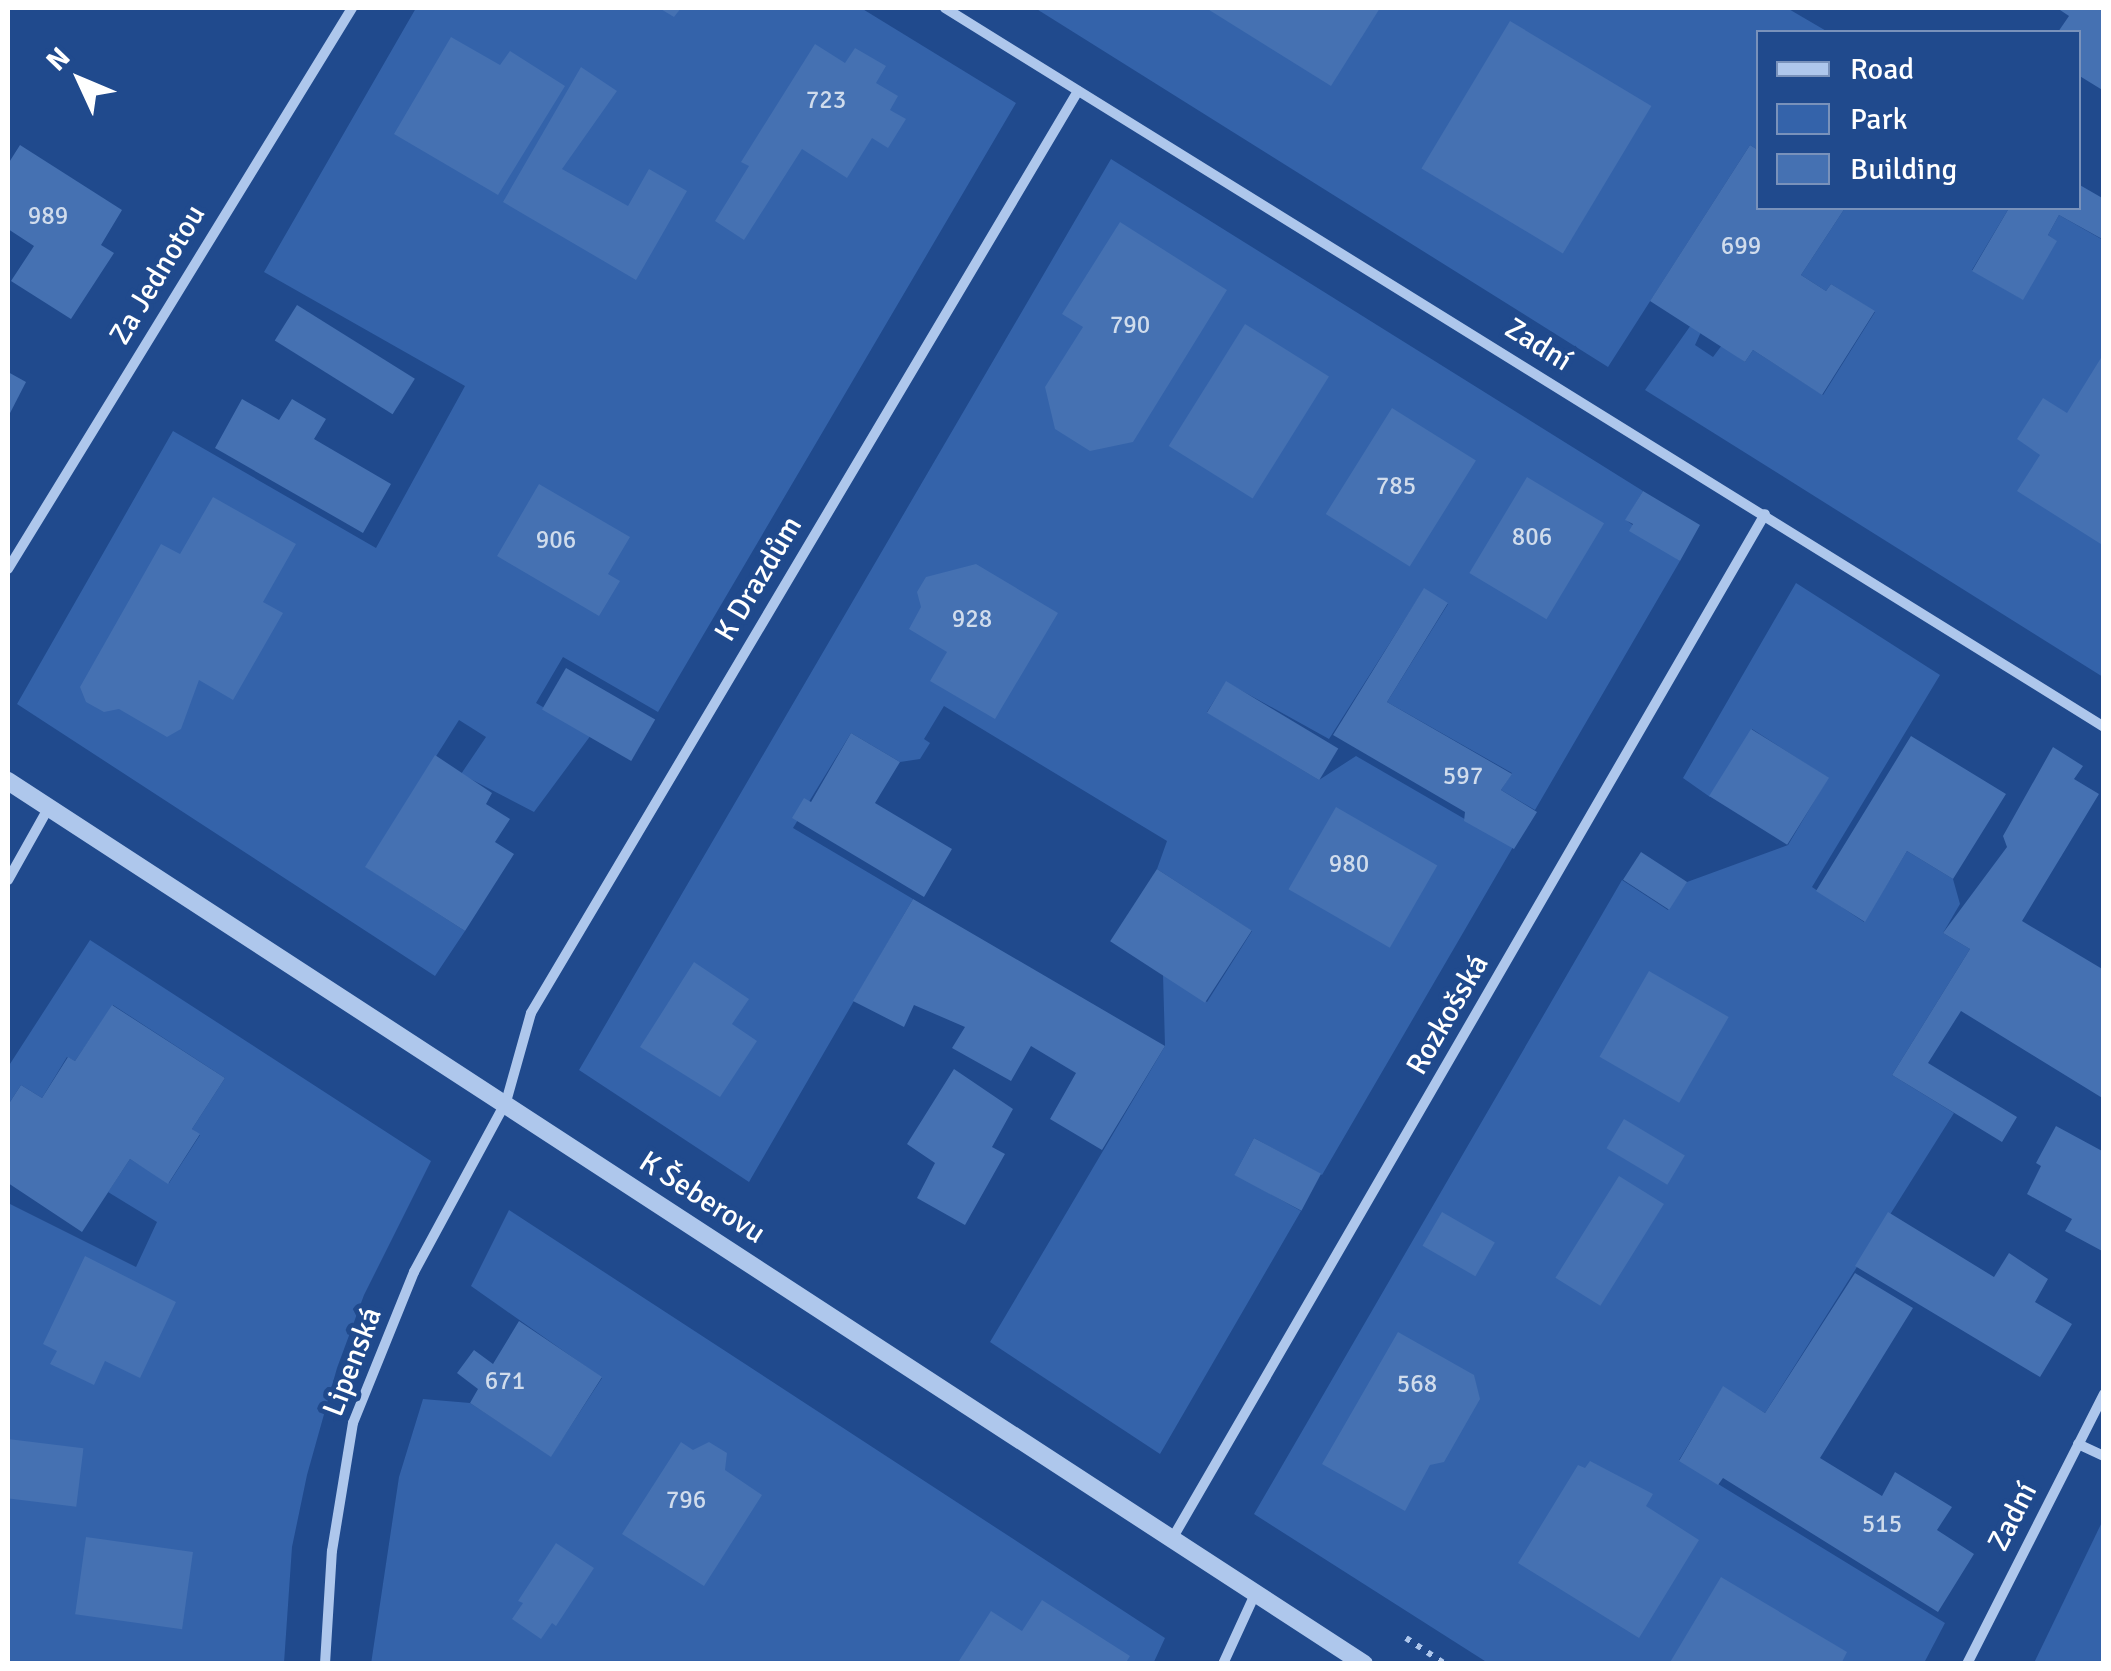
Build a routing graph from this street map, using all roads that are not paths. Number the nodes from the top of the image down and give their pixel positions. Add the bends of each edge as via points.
1 (352, 8) edge
2 (945, 8) edge
3 (1078, 91) junction
4 (1765, 514) junction
5 (8, 570) edge
6 (2104, 727) edge
7 (8, 782) edge
8 (49, 807) junction
9 (8, 880) edge
10 (506, 1102) junction
11 (2104, 1394) edge
12 (2078, 1444) junction
13 (2104, 1456) edge
14 (1172, 1539) junction
15 (1255, 1594) junction
16 (325, 1664) edge
17 (1224, 1664) edge
18 (1364, 1664) edge
19 (1966, 1664) edge

1 - 5 street, Za Jednotou
2 - 3 street, Zadní
3 - 4 street, Zadní
3 - 10 street, K Drazdům via 531,1013
4 - 6 street, Zadní
4 - 14 street, Rozkošská
7 - 8 street, K Šeberovu
8 - 9 street
8 - 10 street, K Šeberovu
10 - 14 street, K Šeberovu
10 - 16 street, Lipenská via 414,1272 353,1424 332,1551
11 - 12 street, Zadní
12 - 13 street
12 - 19 street, Zadní
14 - 15 street, K Šeberovu
15 - 17 street
15 - 18 street, K Šeberovu

